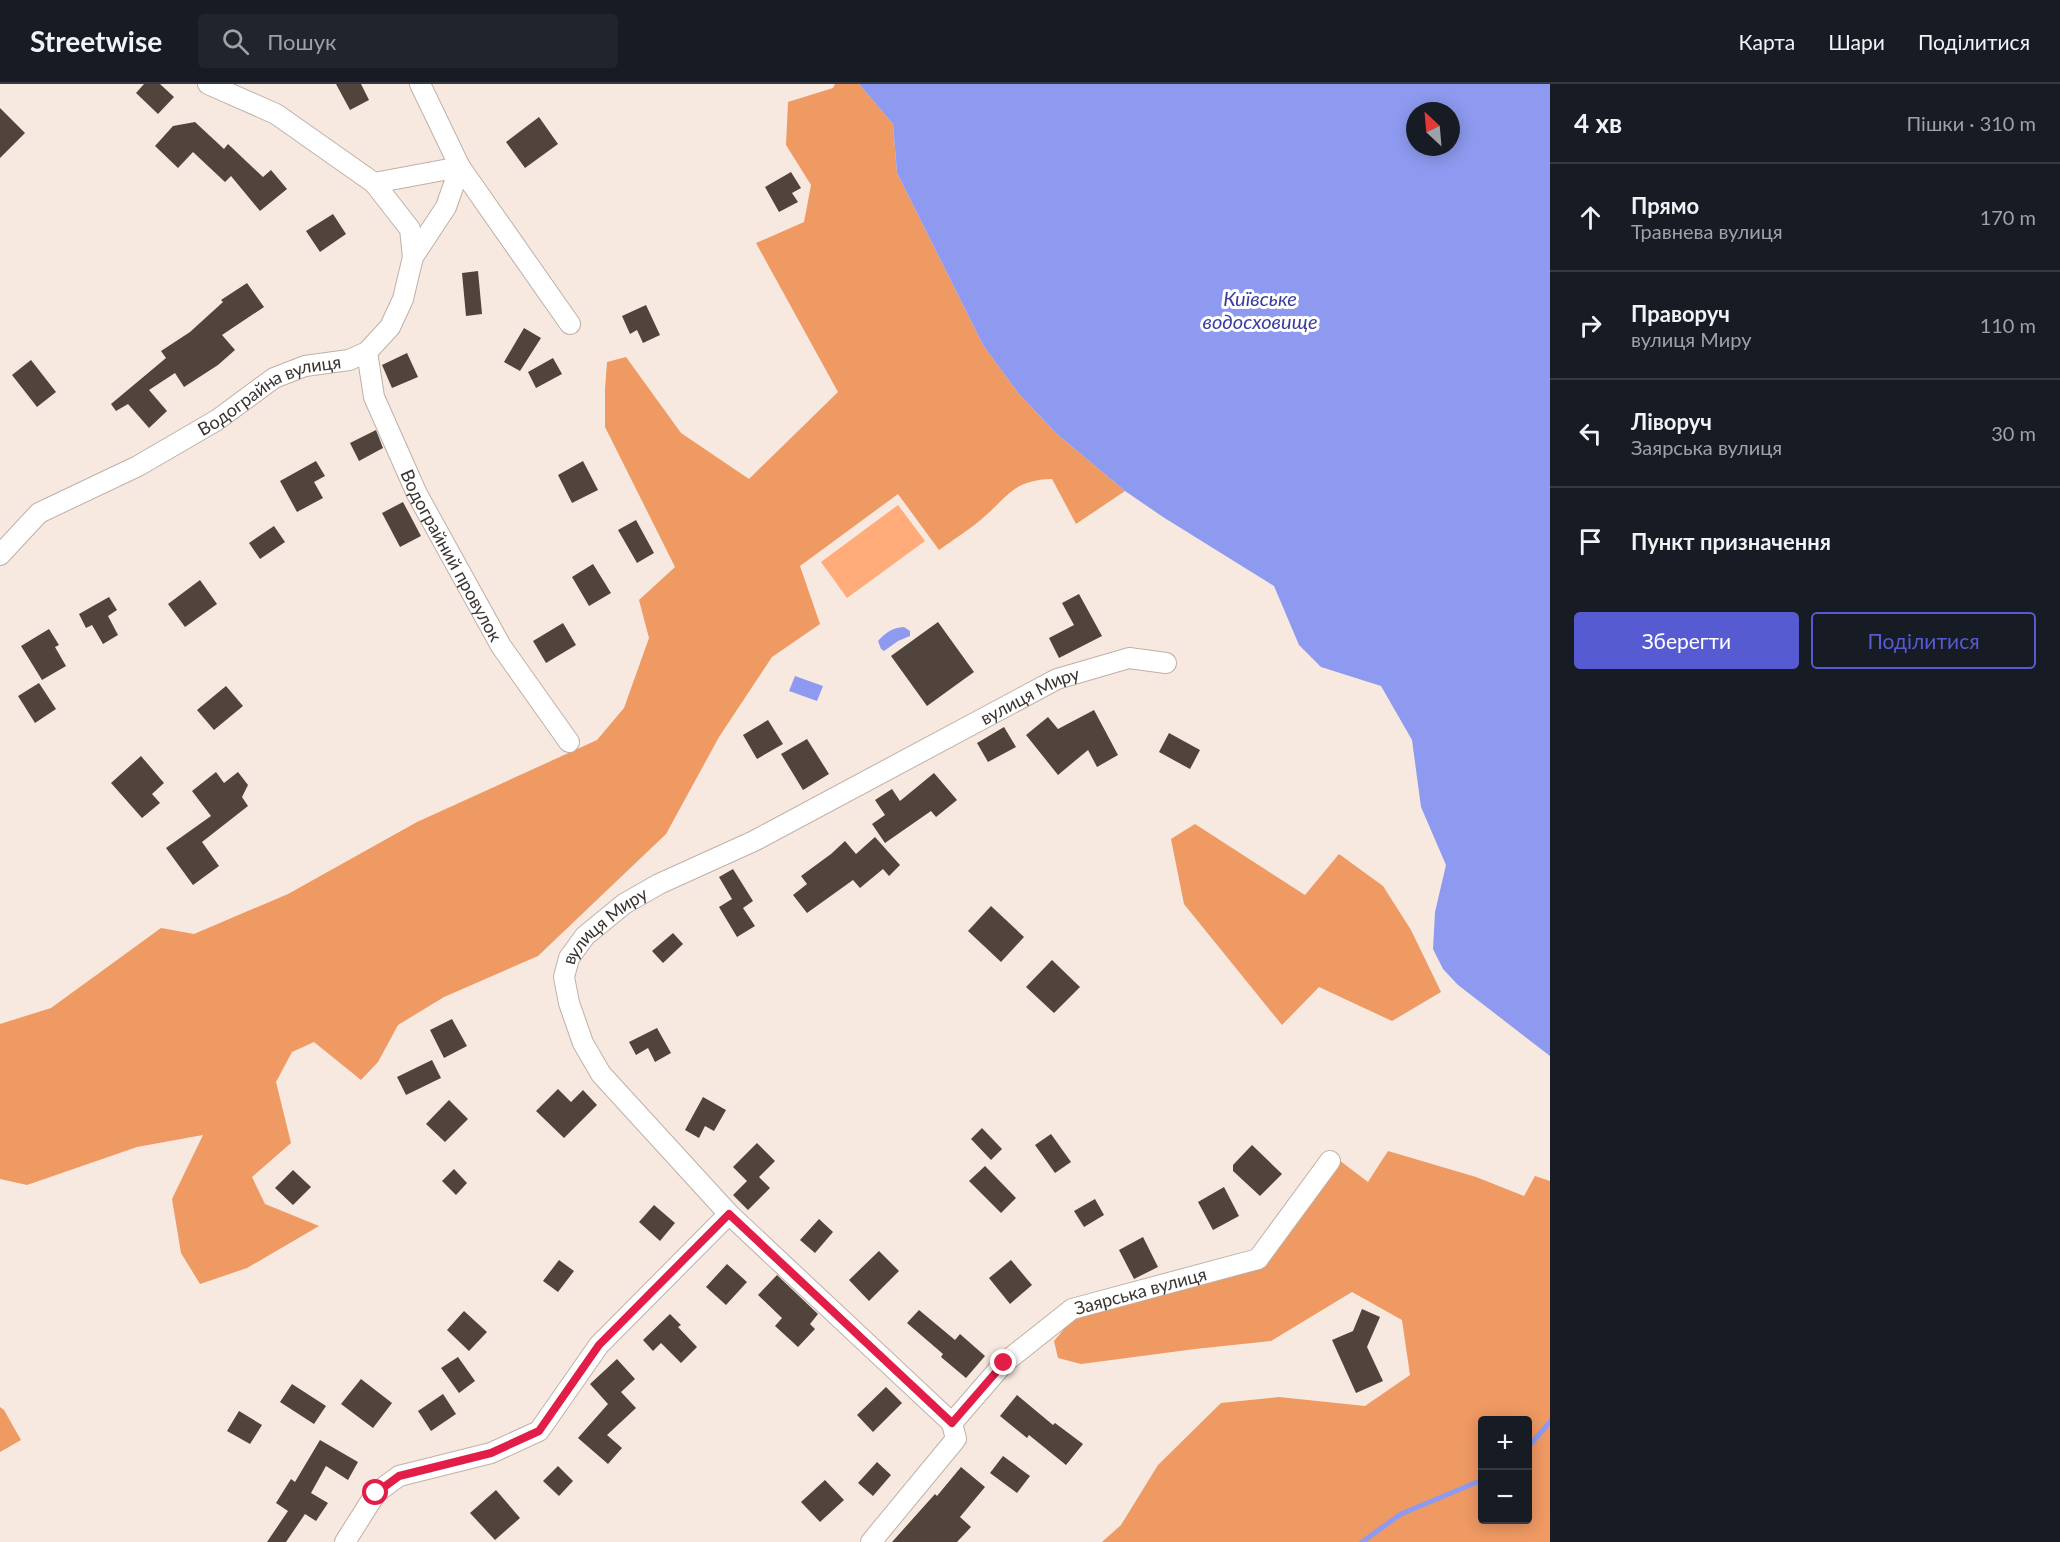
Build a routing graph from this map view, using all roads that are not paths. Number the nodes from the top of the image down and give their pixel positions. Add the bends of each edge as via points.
1 (208, 84) edge
2 (420, 84) edge
3 (460, 167) junction
4 (374, 183) junction
5 (413, 257) junction
6 (570, 324) dead end
7 (367, 352) junction
8 (0, 555) edge
9 (1166, 663) dead end
10 (569, 742) dead end
11 (1330, 1161) dead end
12 (729, 1214) junction
13 (952, 1423) junction
14 (345, 1542) edge
15 (871, 1542) edge

1 - 4 street via 276,114
2 - 3 street
3 - 4 street
3 - 5 street, Водограйна вулиця via 446,207
3 - 6 street
4 - 5 street via 410,229
5 - 7 street, Водограйна вулиця via 403,299 390,327
7 - 8 street, Водограйна вулиця via 349,360 305,366 274,378 217,420 138,466 39,513
7 - 10 street, Водограйний провулок via 374,397 417,494 501,646
9 - 12 street, вулиця Миру via 1129,658 1057,679 754,841 659,884 624,904 585,936 569,958 564,977 583,1043 601,1074
11 - 13 street, Заярська вулиця via 1258,1259 1072,1309 1004,1363
12 - 13 street, вулиця Миру
12 - 14 street via 599,1345 539,1431 491,1453 399,1476 376,1493
13 - 15 street via 956,1439

